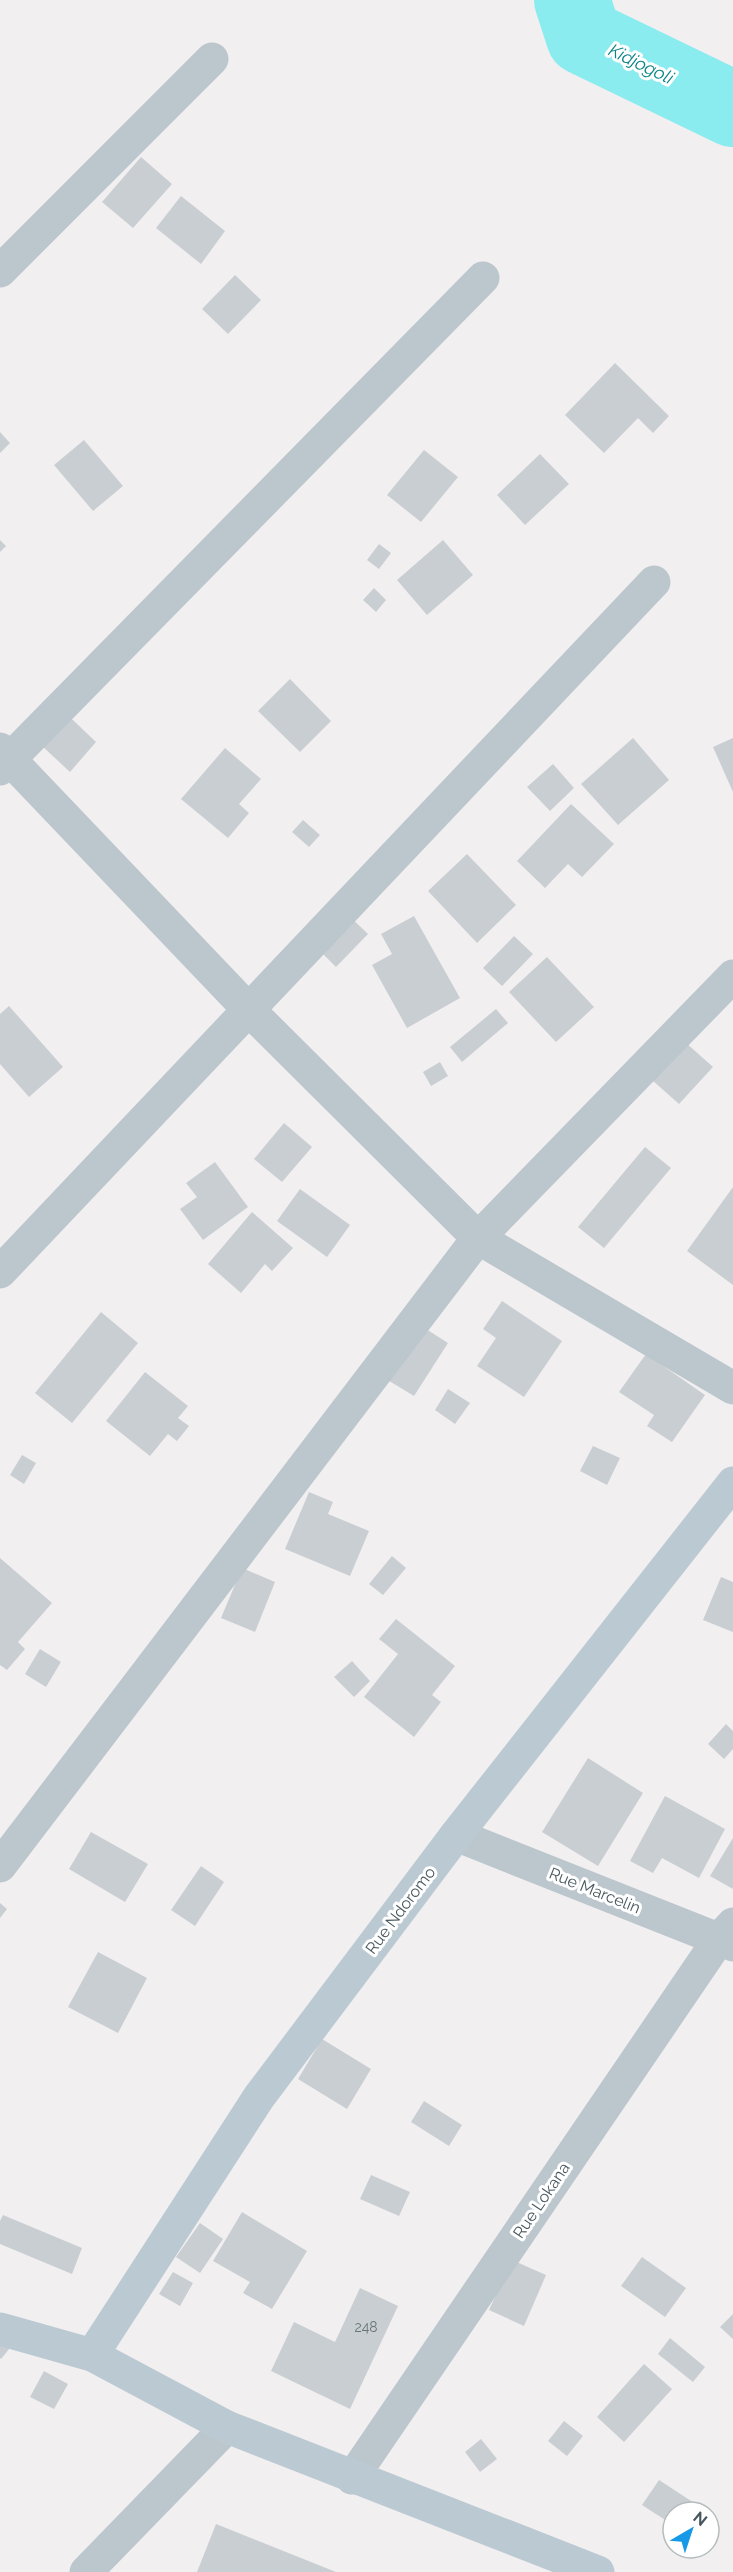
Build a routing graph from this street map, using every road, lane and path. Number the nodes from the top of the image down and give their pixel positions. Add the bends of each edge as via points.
1 (212, 59) dead end
2 (0, 271) edge
3 (483, 278) dead end
4 (654, 582) dead end
5 (3, 759) edge
6 (733, 976) edge
7 (249, 1009) junction
8 (478, 1238) junction
9 (0, 1272) edge
10 (733, 1388) edge
11 (733, 1483) edge
12 (456, 1835) junction
13 (0, 1866) edge
14 (728, 1936) edge
15 (0, 2329) edge
16 (92, 2355) junction
17 (227, 2427) junction
18 (352, 2478) junction
19 (86, 2572) edge
20 (598, 2572) edge

1 - 2 street
3 - 5 street
4 - 7 street
5 - 7 street
6 - 8 street
7 - 8 street
7 - 9 street
8 - 10 street
8 - 13 street
11 - 12 street, Rue Ndoromo
12 - 14 street, Rue Marcelin
12 - 16 street, Rue Ndoromo via 259,2097
14 - 18 street, Rue Lokana
15 - 16 street
16 - 17 street
17 - 18 street
17 - 19 street
18 - 20 street

